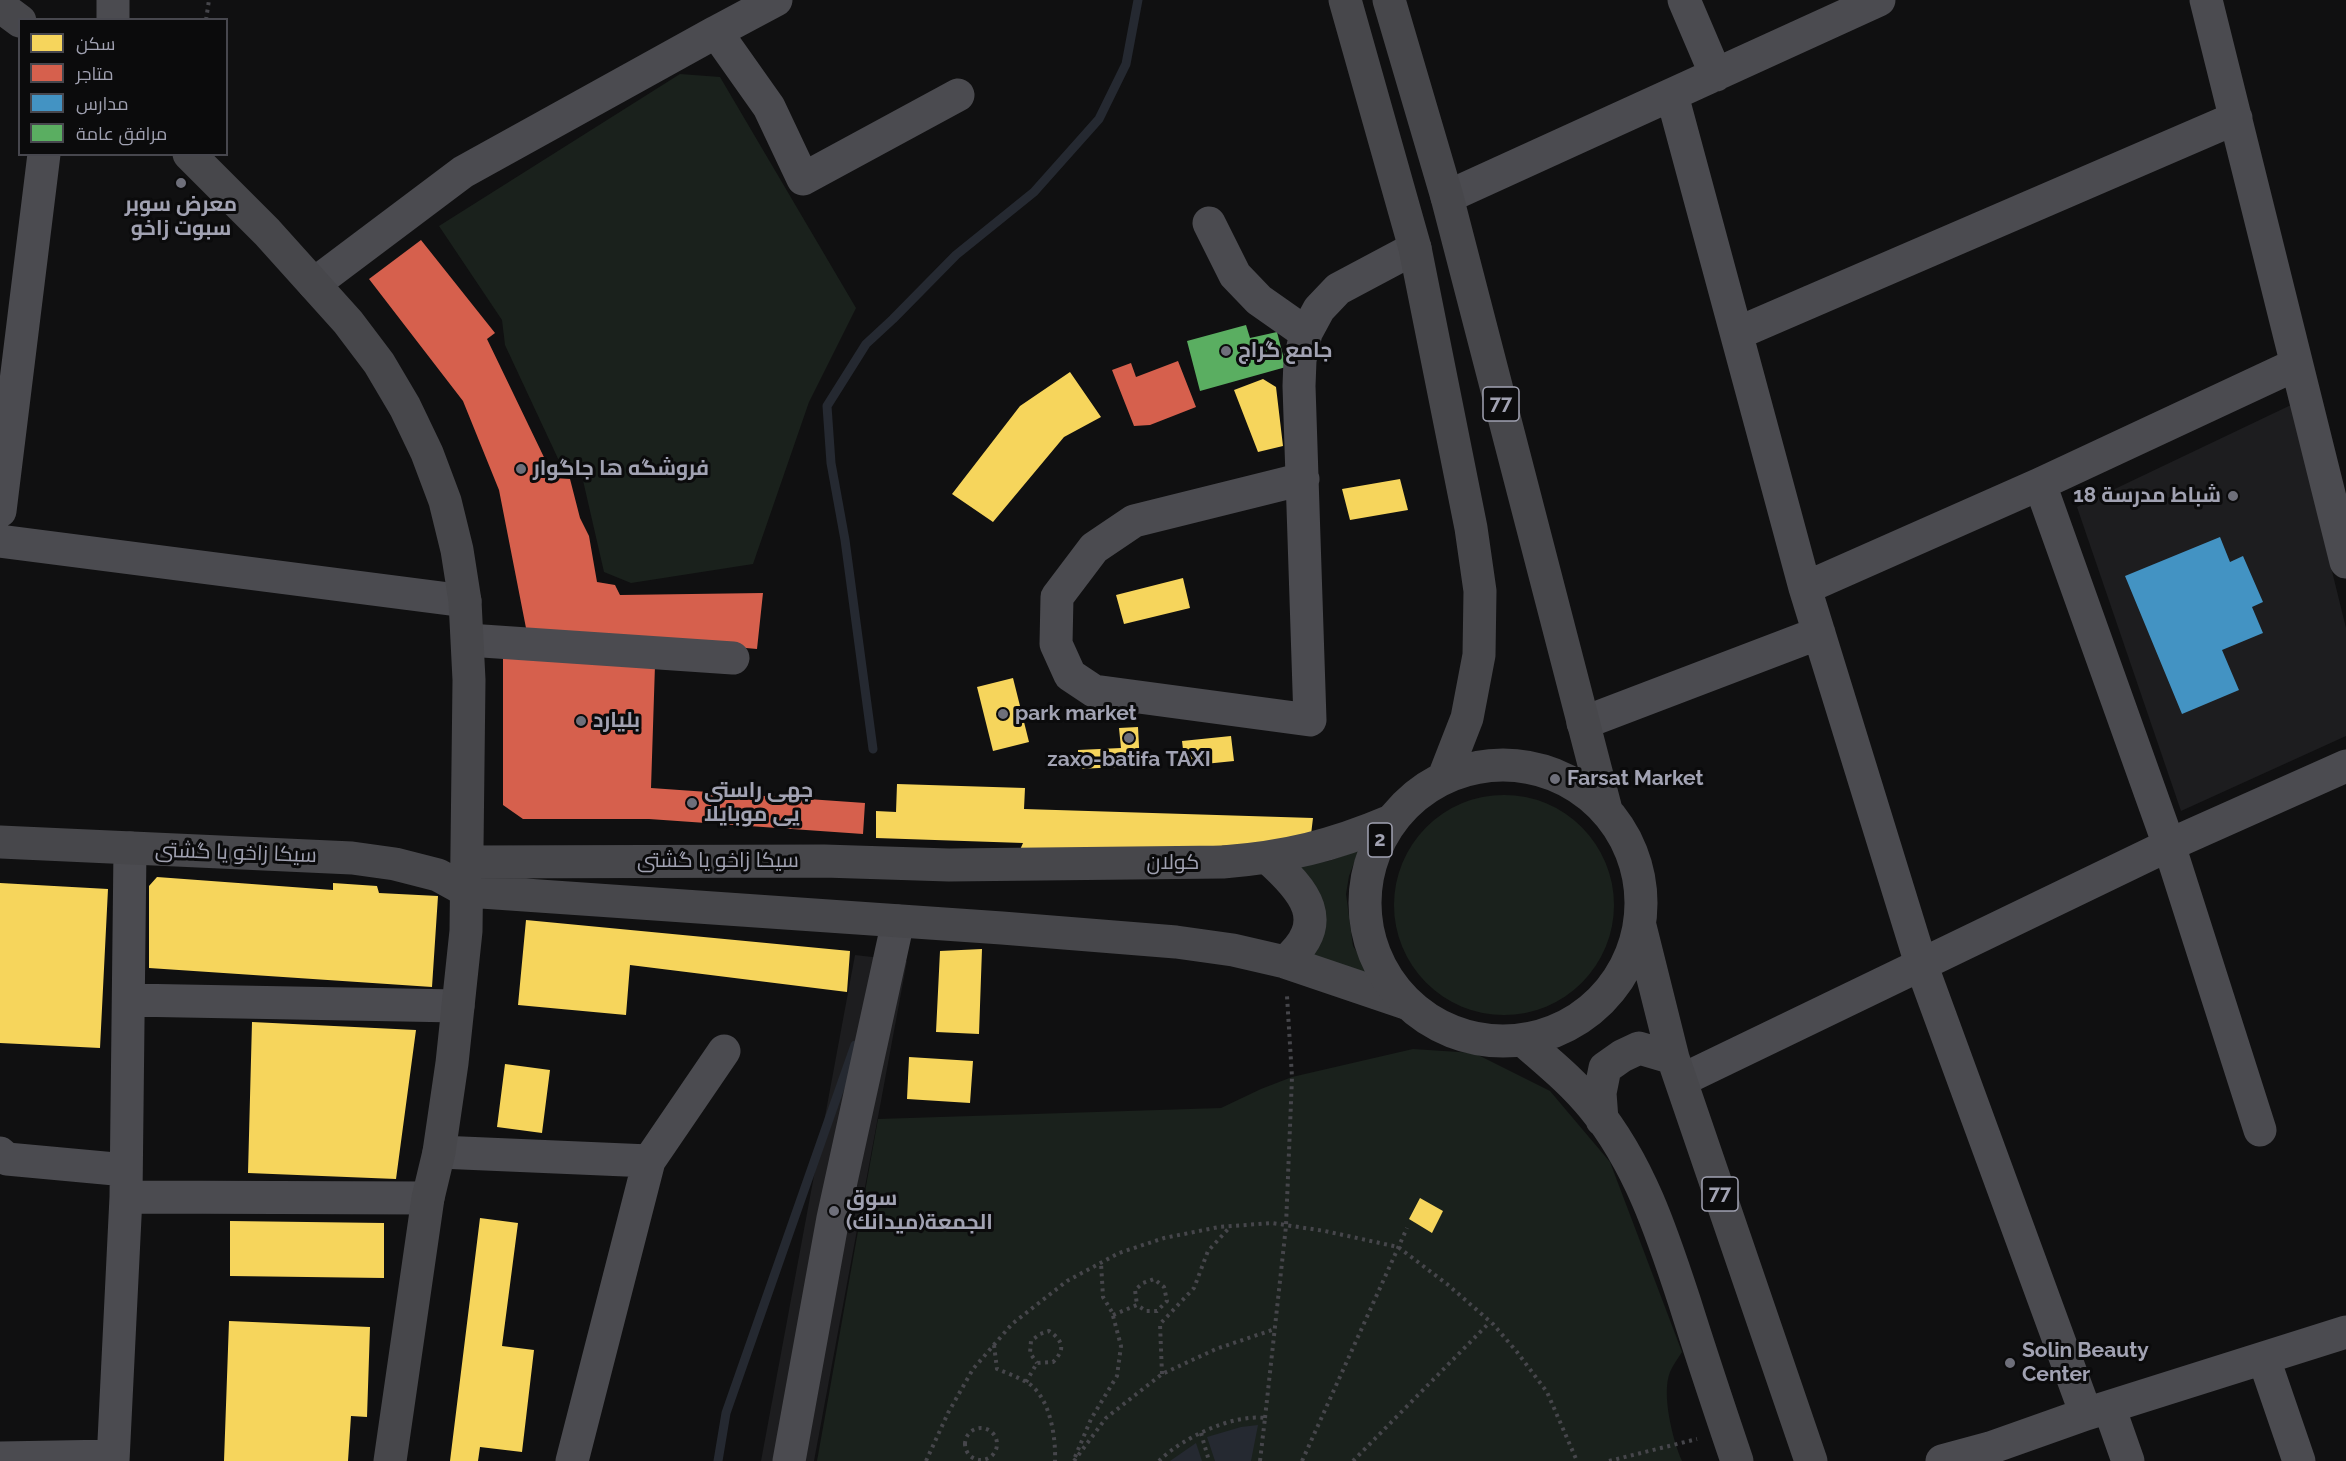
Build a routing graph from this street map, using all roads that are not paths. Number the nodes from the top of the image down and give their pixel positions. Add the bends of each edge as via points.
1 (113, 0) edge
2 (776, 0) edge
3 (1345, 0) edge
4 (1389, 0) edge
5 (1684, 0) edge
6 (1879, 0) edge
7 (2206, 0) edge
8 (0, 6) edge
9 (113, 18) edge
10 (18, 20) edge
11 (716, 32) junction
12 (1716, 75) junction
13 (958, 95) dead end
14 (1672, 95) junction
15 (2236, 118) junction
16 (44, 156) edge
17 (191, 156) edge
18 (1447, 197) junction
19 (1209, 223) dead end
20 (1415, 248) junction
21 (314, 284) junction
22 (1306, 333) junction
23 (1738, 333) junction
24 (2295, 365) junction
25 (1303, 479) junction
26 (2040, 484) junction
27 (0, 510) edge
28 (0, 541) edge
29 (2346, 562) edge
30 (1805, 588) junction
31 (465, 601) junction
32 (1819, 633) junction
33 (468, 640) junction
34 (733, 658) dead end
35 (1583, 723) junction
36 (2346, 766) edge
37 (1444, 777) junction
38 (1606, 810) junction
39 (1390, 821) junction
40 (0, 842) edge
41 (2169, 845) junction
42 (130, 848) junction
43 (1268, 858) junction
44 (824, 861) joint
45 (467, 877) junction
46 (898, 921) junction
47 (1640, 925) junction
48 (1285, 962) junction
49 (1921, 964) junction
50 (129, 1000) junction
51 (1406, 1003) junction
52 (458, 1006) junction
53 (1524, 1041) junction
54 (724, 1051) dead end
55 (1677, 1069) junction
56 (1602, 1120) junction
57 (2260, 1130) dead end
58 (439, 1152) junction
59 (0, 1153) edge
60 (649, 1161) junction
61 (126, 1184) junction
62 (428, 1198) junction
63 (2346, 1332) edge
64 (2264, 1359) junction
65 (2098, 1411) junction
66 (1732, 1446) edge
67 (1992, 1455) edge
68 (0, 1458) edge
69 (113, 1458) edge
70 (390, 1461) edge
71 (572, 1461) edge
72 (789, 1461) edge
73 (1811, 1461) edge
74 (1942, 1461) edge
75 (2128, 1461) edge
76 (2299, 1461) edge

1 - 9 street
2 - 11 street
3 - 20 main road
4 - 18 main road, 77
5 - 12 street
6 - 12 street
7 - 15 street
8 - 10 main road
11 - 13 street via 769,107 802,179
11 - 21 street via 463,172
12 - 14 street
14 - 18 street
14 - 23 street
15 - 23 street
15 - 24 street
16 - 27 street
17 - 21 main road
18 - 35 main road, 77
19 - 22 street via 1235,275 1259,300
20 - 22 street via 1338,290 1319,309
20 - 37 main road via 1480,591 1479,655 1469,708
21 - 31 main road via 379,363 405,406 445,501
22 - 25 street via 1299,386
23 - 30 street
24 - 26 street
24 - 29 street
25 - 25 street via 1134,521 1094,548 1057,597 1056,644 1070,675 1094,691 1310,720
26 - 30 street
26 - 41 street
28 - 31 street
30 - 32 street
31 - 33 main road
32 - 35 street
32 - 49 street
33 - 34 street
33 - 45 main road
35 - 38 main road, 77
36 - 41 street
37 - 38 main road, 2 via 1478,766 1513,764 1547,771 1579,787
37 - 39 main road, 2 via 1414,795
38 - 47 main road, 2 via 1629,844 1641,884
39 - 43 main road, كولان via 1351,838
39 - 51 main road, 2 via 1372,856 1364,895 1367,934 1382,971
40 - 42 main road, سیکا زاخو یا گشتى
41 - 49 street
41 - 57 street
42 - 45 main road, سیکا زاخو یا گشتى via 352,858
42 - 50 street
43 - 44 main road, كولان via 1223,862 949,865
43 - 48 main road via 1292,880 1310,917 1309,935
44 - 45 main road, سیکا زاخو یا گشتى
45 - 46 main road
45 - 52 main road
46 - 48 main road via 1176,942
46 - 72 street via 833,1218
47 - 53 main road, 2 via 1627,967 1601,1002 1566,1028
47 - 55 main road, 77
48 - 51 main road
49 - 55 street
49 - 65 street
50 - 52 street
50 - 61 street
51 - 53 main road, 2 via 1441,1028 1482,1041
52 - 58 main road
53 - 56 main road via 1561,1072
54 - 60 street
55 - 56 main road via 1639,1048 1622,1056 1605,1068 1600,1093
55 - 73 main road, 77
56 - 66 main road via 1647,1195
58 - 60 street
58 - 62 main road
59 - 61 street via 7,1159
60 - 71 street
61 - 62 street
61 - 69 street
62 - 70 main road
63 - 64 street
64 - 65 street
64 - 76 street
65 - 67 street
65 - 75 street
67 - 74 street
68 - 69 street

